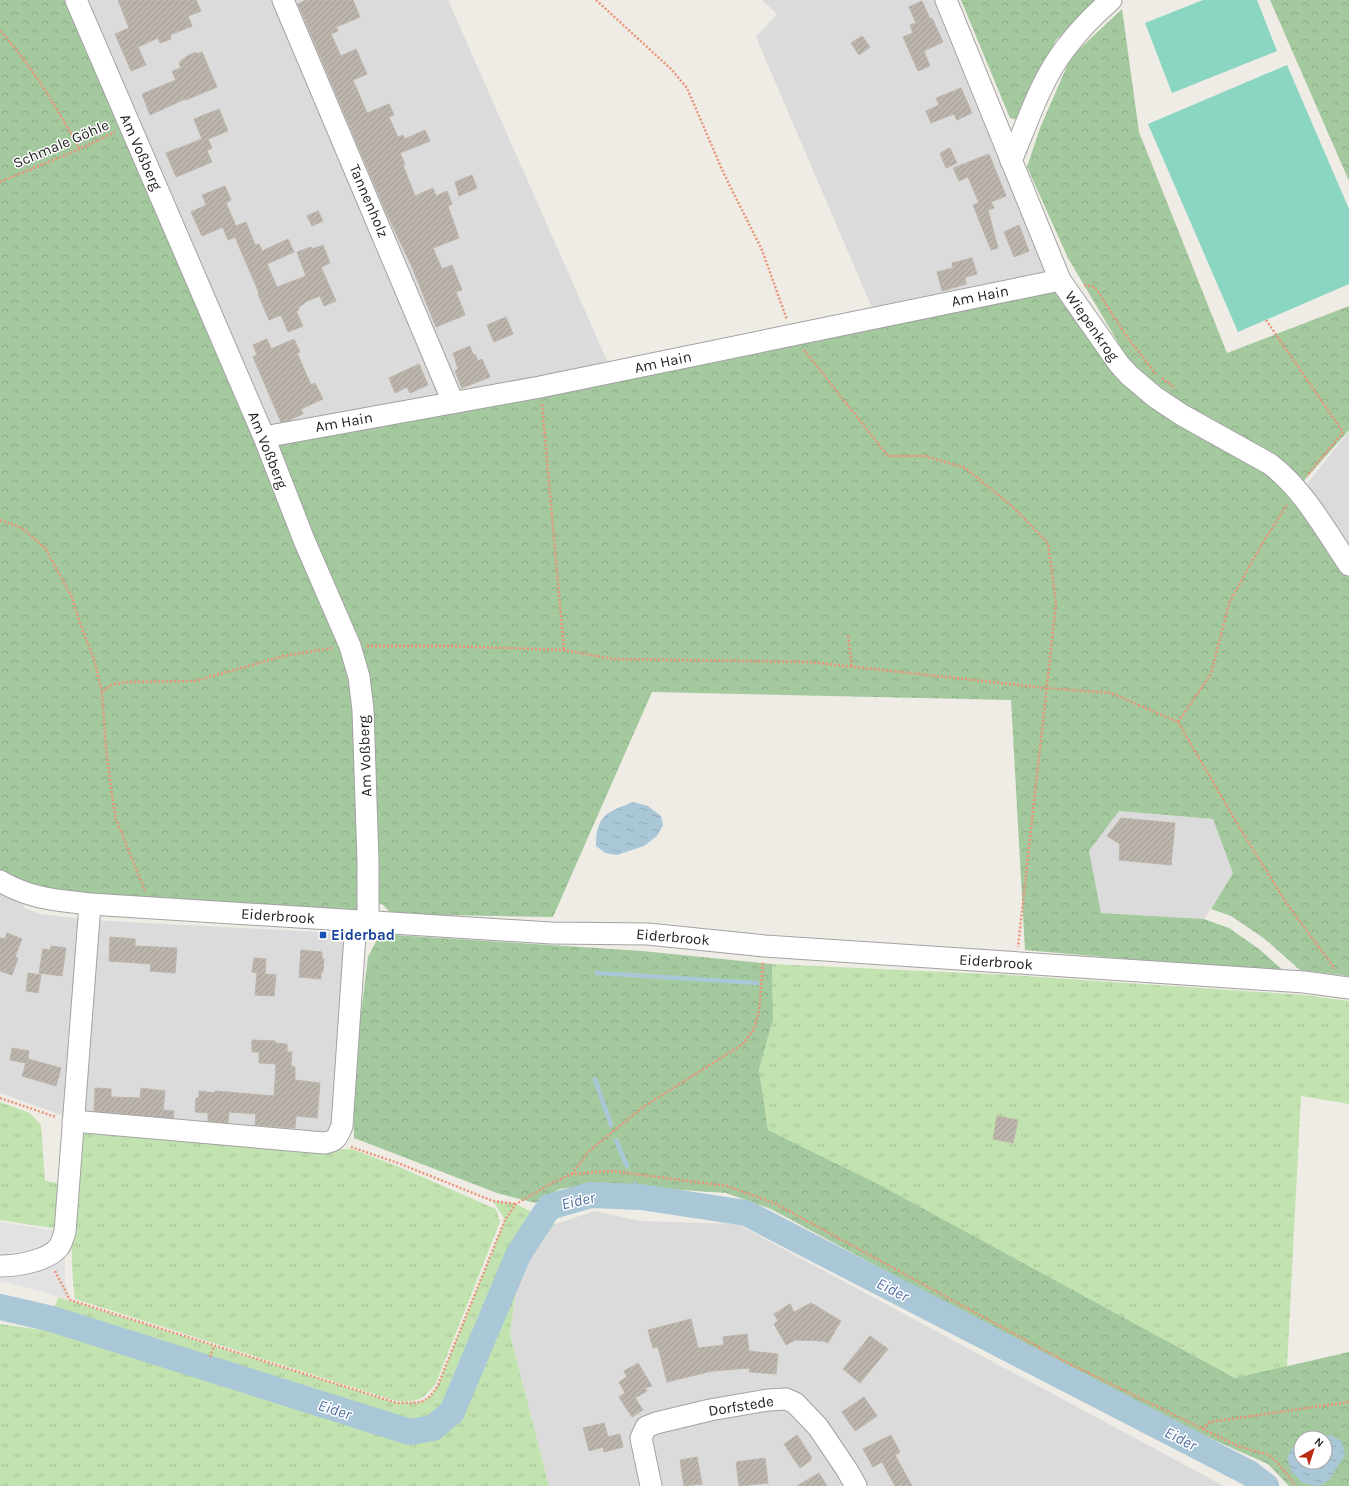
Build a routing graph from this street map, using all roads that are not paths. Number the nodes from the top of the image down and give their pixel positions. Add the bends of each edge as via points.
1 (76, 0) edge
2 (283, 0) edge
3 (946, 0) edge
4 (1111, 0) edge
5 (1011, 161) junction
6 (1060, 280) junction
7 (453, 402) junction
8 (264, 437) junction
9 (1349, 565) edge
10 (0, 881) edge
11 (90, 904) junction
12 (362, 921) junction
13 (1349, 988) edge
14 (73, 1121) junction
15 (0, 1266) edge
16 (650, 1486) edge
17 (856, 1486) edge

1 - 8 street, Am Voßberg
2 - 7 street, Tannenholz
3 - 5 street, Wiepenkrog
4 - 5 street via 1090,18 1064,49 1049,74
5 - 6 street, Wiepenkrog
6 - 7 street, Am Hain via 540,387
6 - 9 street, Wiepenkrog via 1119,364 1138,384 1177,412 1270,464 1284,476 1297,489
7 - 8 street, Am Hain
8 - 12 street, Am Voßberg via 304,540 350,646 359,677 363,710 368,853
10 - 11 street, Eiderbrook via 39,898
11 - 12 street, Eiderbrook
11 - 14 street
12 - 13 street, Eiderbrook via 551,933 648,934 765,946 1304,982
12 - 14 street, Am Voßberg via 342,1126 336,1139 324,1143
14 - 15 street via 65,1232 59,1247 29,1263
16 - 17 street, Dorfstede via 641,1438 646,1427 656,1422 710,1410 786,1399 795,1403 818,1427

